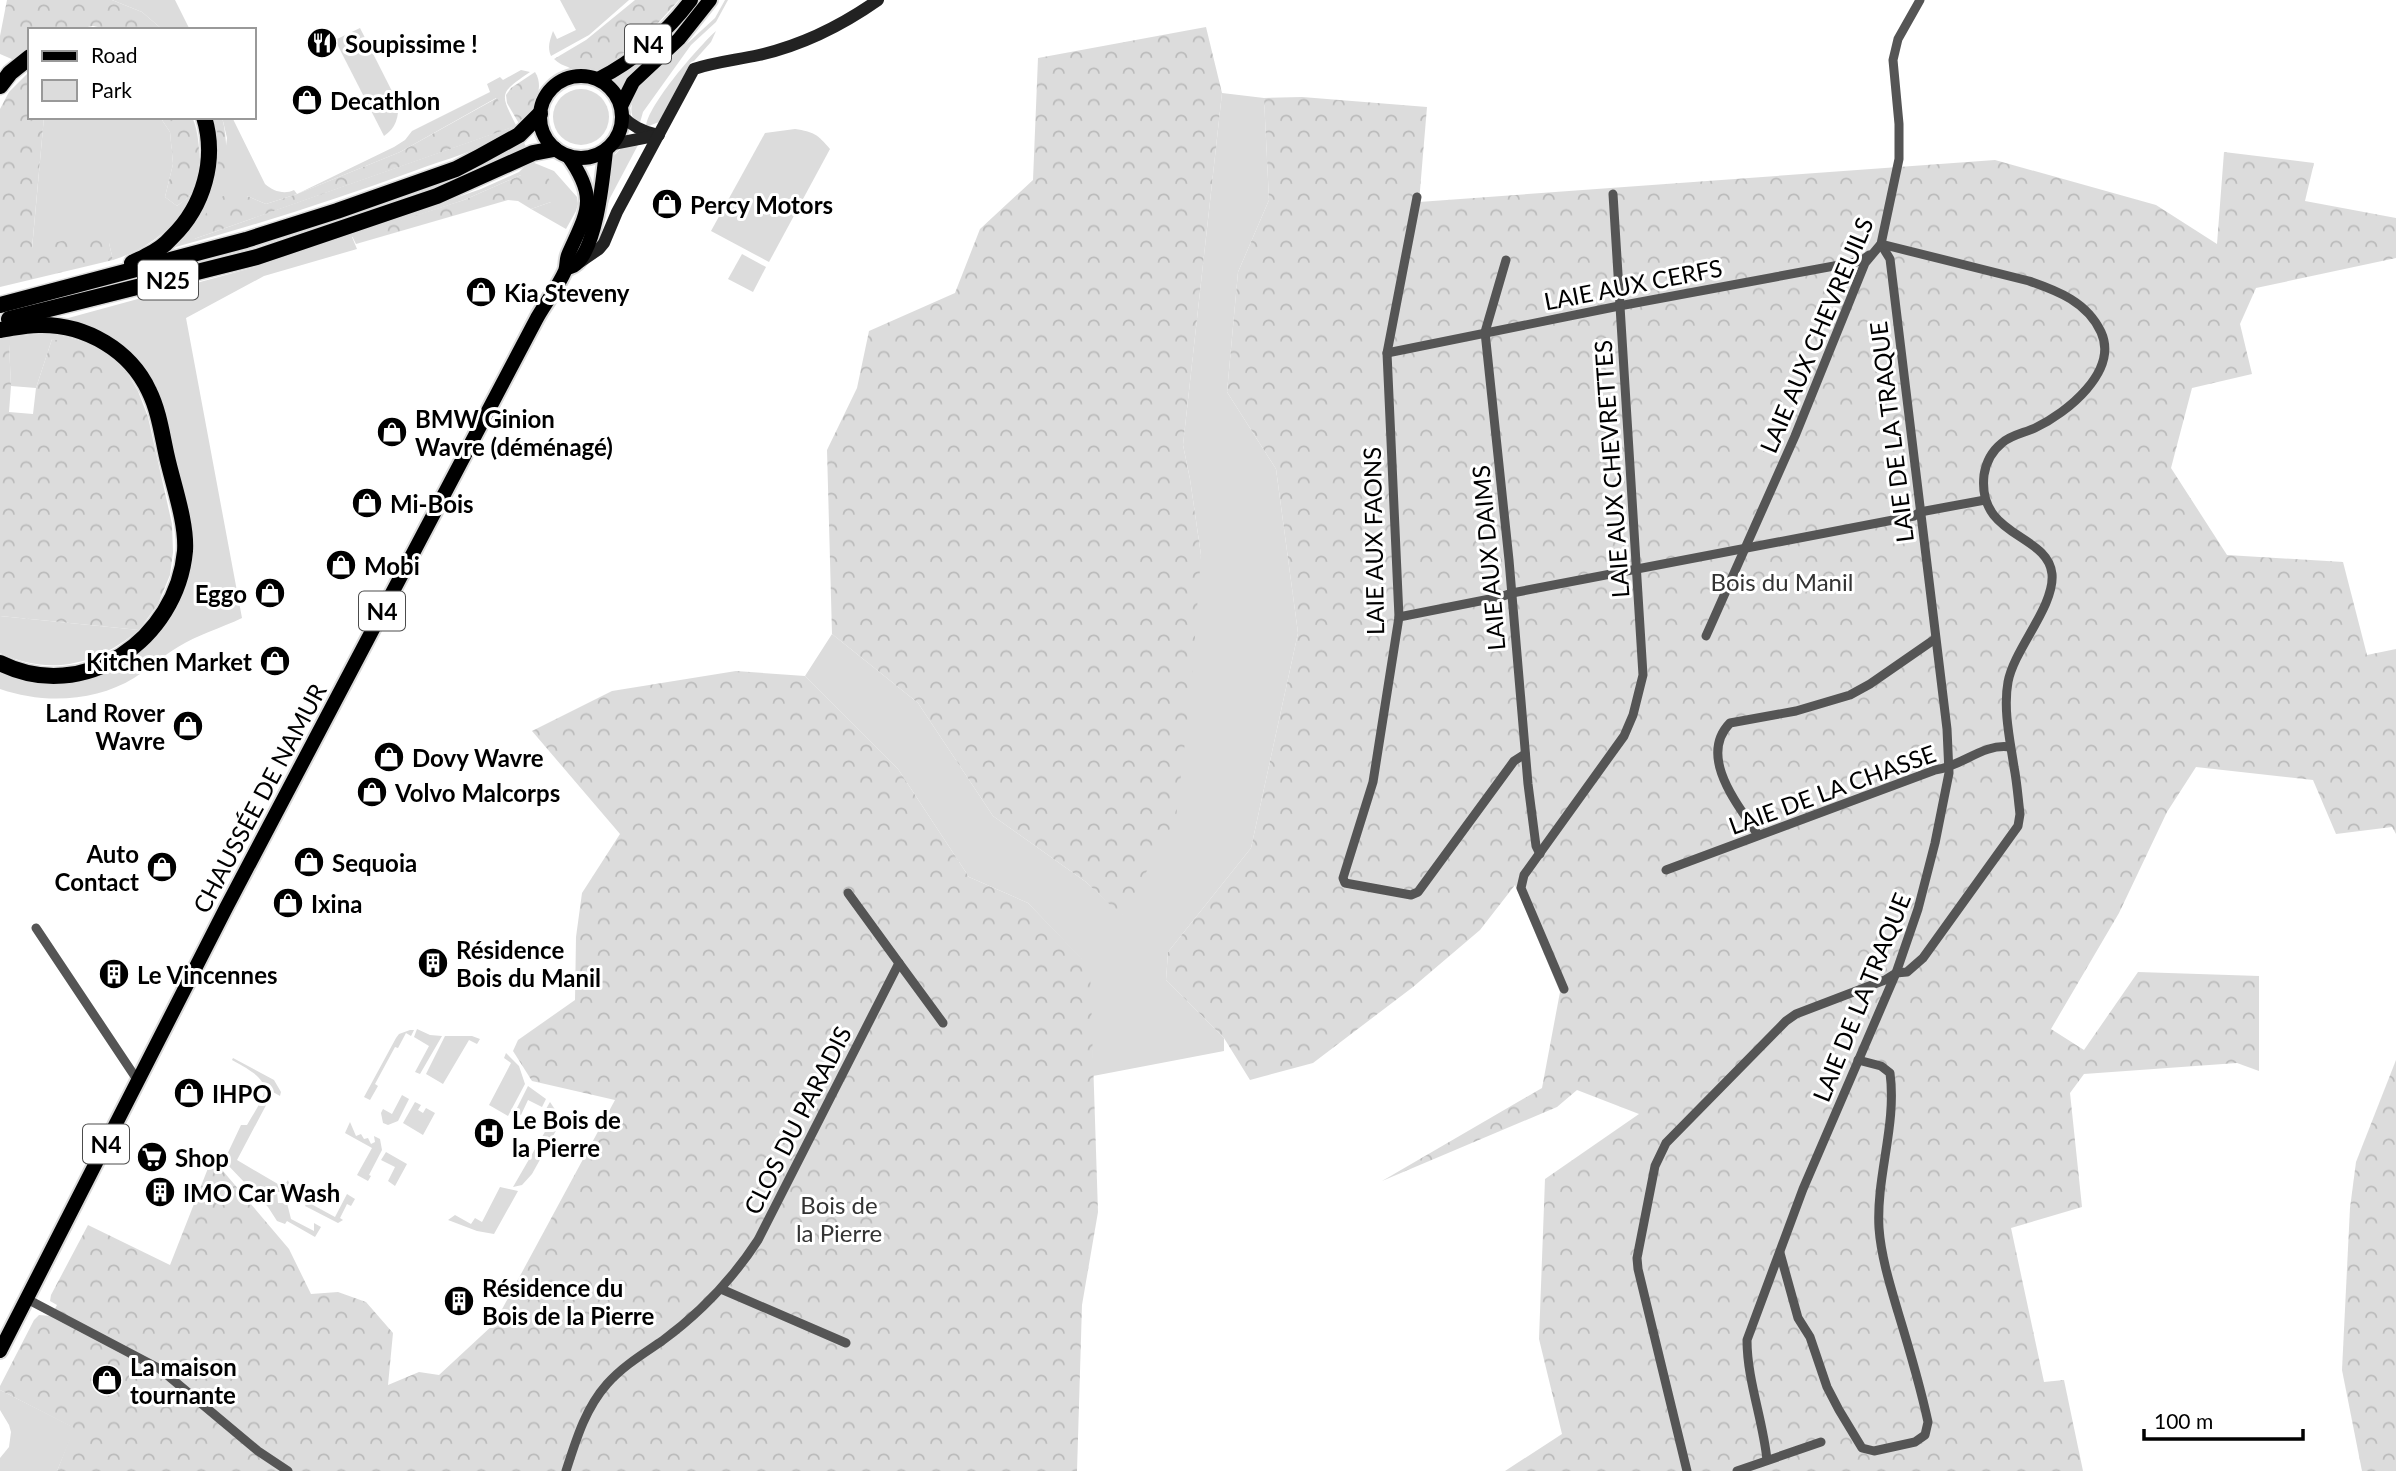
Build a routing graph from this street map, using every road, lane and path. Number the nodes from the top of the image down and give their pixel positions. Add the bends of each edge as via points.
1 (691, 0) edge
2 (710, 0) edge
3 (878, 0) edge
4 (1920, 0) edge
5 (28, 59) edge
6 (598, 79) junction
7 (0, 86) edge
8 (622, 111) junction
9 (540, 114) junction
10 (205, 119) edge
11 (659, 135) junction
12 (609, 147) junction
13 (561, 152) junction
14 (1613, 194) dead end
15 (1417, 197) dead end
16 (1881, 244) junction
17 (1506, 260) dead end
18 (571, 266) junction
19 (128, 271) junction
20 (0, 304) edge
21 (1619, 306) junction
22 (0, 322) edge
23 (0, 330) edge
24 (1485, 332) junction
25 (1387, 352) junction
26 (1985, 500) junction
27 (1920, 512) junction
28 (1744, 548) junction
29 (1638, 569) junction
30 (1511, 593) junction
31 (1399, 617) junction
32 (1706, 636) dead end
33 (1935, 639) junction
34 (0, 663) edge
35 (2010, 747) junction
36 (1525, 754) junction
37 (1948, 768) junction
38 (1758, 835) junction
39 (1540, 854) junction
40 (1666, 870) dead end
41 (848, 892) dead end
42 (36, 928) dead end
43 (899, 963) junction
44 (1896, 974) junction
45 (1564, 989) dead end
46 (943, 1023) dead end
47 (1858, 1060) junction
48 (138, 1081) junction
49 (1780, 1253) junction
50 (721, 1289) junction
51 (27, 1299) junction
52 (846, 1343) dead end
53 (0, 1352) edge
54 (1821, 1442) dead end
55 (1767, 1460) junction
56 (288, 1471) edge
57 (566, 1471) edge
58 (1687, 1471) edge
59 (1737, 1471) edge

1 - 6 main road, N4 via 651,42
2 - 8 main road, CHAUSSÉE DE NAMUR / N4 via 679,40 633,82
3 - 11 street via 809,40 694,69
4 - 16 street, LAIE AUX CHEVREUILS via 1898,39 1893,60 1899,159
5 - 7 highway
6 - 8 main road, N4 via 609,87
6 - 9 main road, N4 via 573,76 558,83 545,96
8 - 11 street via 629,124
8 - 12 main road, CHAUSSÉE DE NAMUR / N4 via 622,126
9 - 13 main road, CHAUSSÉE DE NAMUR / N4 via 541,129
9 - 19 highway, N25 via 520,135 456,169 259,236
10 - 19 highway via 209,163 202,192 172,237 134,261
11 - 12 street
11 - 18 street via 604,243
12 - 13 main road via 582,158
12 - 18 main road, CHAUSSÉE DE NAMUR / N4 via 595,224
13 - 18 main road, CHAUSSÉE DE NAMUR / N4 via 583,180 588,200 584,223 566,258
13 - 22 highway, N25 via 533,153 437,196 257,257
14 - 21 street, LAIE AUX CHEVRETTES
15 - 25 street, LAIE AUX FAONS
16 - 21 street, LAIE AUX CERFS via 1861,261
16 - 26 street via 2051,288 2087,311 2104,340 2103,363 2087,389 2050,419 2008,438 1994,450 1984,473
16 - 27 street, LAIE DE LA TRAQUE via 1890,259
16 - 28 street, LAIE AUX CHEVREUILS via 1865,264
17 - 24 street, LAIE AUX DAIMS
18 - 48 main road, CHAUSSÉE DE NAMUR / N4 via 546,302
19 - 20 highway, N25
21 - 24 street, LAIE AUX CERFS
21 - 29 street, LAIE AUX CHEVRETTES
23 - 34 highway via 69,327 116,349 136,371 157,414 185,548 180,575 160,620 113,662 64,675 36,674
24 - 25 street, LAIE AUX CERFS
24 - 30 street, LAIE AUX DAIMS
25 - 31 street, LAIE AUX FAONS
26 - 27 street
26 - 35 street via 2004,526 2042,554 2052,575 2049,594 2008,682
27 - 28 street
27 - 33 street, LAIE DE LA TRAQUE
28 - 29 street
28 - 32 street, LAIE AUX CHEVREUILS
29 - 30 street
29 - 39 street, LAIE AUX CHEVRETTES via 1644,662 1638,699 1624,736
30 - 31 street
30 - 36 street, LAIE AUX DAIMS
31 - 36 street, LAIE AUX FAONS via 1373,782 1345,883 1410,895 1418,891 1514,761
33 - 37 street, LAIE DE LA TRAQUE
33 - 38 street via 1850,695 1730,723 1720,739 1718,754 1723,780
35 - 37 street, LAIE DE LA CHASSE via 1978,753
35 - 44 street via 2018,826 1923,958 1907,972
36 - 39 street, LAIE AUX DAIMS
37 - 38 street, LAIE DE LA CHASSE
37 - 44 street, LAIE DE LA TRAQUE via 1928,875
38 - 40 street, LAIE DE LA CHASSE
39 - 45 street, LAIE AUX CHEVRETTES via 1524,875 1521,888
41 - 43 street
42 - 48 street
43 - 46 street
43 - 50 street, CLOS DU PARADIS via 758,1240
44 - 47 street, LAIE DE LA TRAQUE
44 - 58 street via 1786,1021 1666,1143 1655,1166 1638,1269
47 - 49 street, LAIE DE LA TRAQUE
47 - 49 street via 1890,1073 1879,1228 1927,1416 1921,1439 1874,1451 1865,1450 1854,1437 1798,1318
48 - 51 main road, CHAUSSÉE DE NAMUR / N4
49 - 55 street, LAIE DE LA TRAQUE via 1747,1340
50 - 52 street
50 - 57 street, CLOS DU PARADIS via 607,1384 582,1423
51 - 53 main road, CHAUSSÉE DE NAMUR / N4
51 - 56 street via 160,1369
54 - 55 street
55 - 59 street

